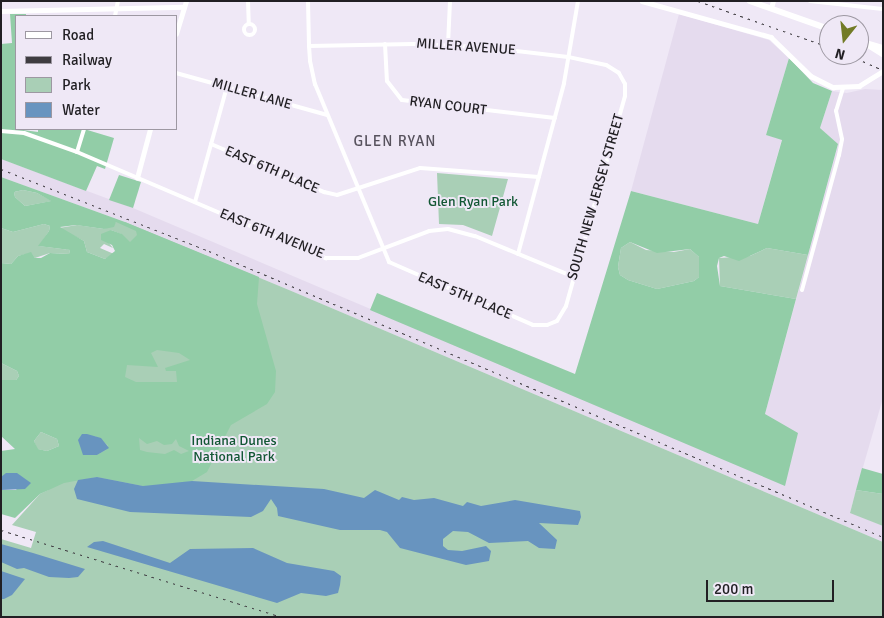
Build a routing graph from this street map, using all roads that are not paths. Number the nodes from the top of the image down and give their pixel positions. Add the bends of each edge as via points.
1 (118, 1) edge
2 (248, 1) edge
3 (308, 1) edge
4 (450, 1) edge
5 (578, 1) edge
6 (642, 1) edge
7 (750, 1) edge
8 (773, 1) edge
9 (810, 1) edge
10 (185, 4) edge
11 (116, 8) junction
12 (771, 8) junction
13 (883, 9) edge
14 (1, 11) edge
15 (115, 15) edge
16 (249, 24) dead end
17 (819, 25) edge
18 (178, 27) edge
19 (385, 44) junction
20 (869, 44) edge
21 (448, 45) junction
22 (869, 45) edge
23 (309, 46) junction
24 (883, 48) edge
25 (883, 54) edge
26 (568, 57) junction
27 (883, 71) edge
28 (620, 72) joint
29 (178, 74) edge
30 (227, 87) junction
31 (843, 88) junction
32 (327, 115) junction
33 (555, 118) junction
34 (84, 130) edge
35 (150, 130) edge
36 (1, 131) edge
37 (211, 144) junction
38 (77, 152) junction
39 (539, 176) junction
40 (137, 178) junction
41 (358, 190) junction
42 (195, 202) junction
43 (382, 249) junction
44 (518, 254) junction
45 (574, 277) junction
46 (802, 290) dead end
47 (557, 320) joint

1 - 11 street
2 - 16 street
3 - 23 street, EAST 5TH PLACE
4 - 21 street
5 - 26 street
6 - 31 street via 771,37 814,78
7 - 12 main road
8 - 12 street
9 - 13 street
10 - 11 street
10 - 18 street
11 - 14 street
11 - 15 street
12 - 17 main road
19 - 21 street, MILLER AVENUE
19 - 23 street, MILLER AVENUE
19 - 33 street, RYAN COURT via 387,80 402,100
20 - 24 main road
21 - 26 street, MILLER AVENUE
22 - 25 main road
23 - 32 street, EAST 5TH PLACE via 314,84
26 - 28 street, MILLER AVENUE via 606,65
26 - 33 street
27 - 31 street via 865,83
28 - 45 street, SOUTH NEW JERSEY STREET via 625,96
29 - 30 street, MILLER LANE
30 - 32 street, MILLER LANE
30 - 37 street
31 - 46 street via 836,111 842,139 839,156
32 - 41 street, EAST 5TH PLACE
33 - 39 street
34 - 38 street
35 - 40 street
36 - 38 street, EAST 6TH AVENUE via 24,133
37 - 41 street, EAST 6TH PLACE via 324,192 344,194
37 - 42 street
38 - 40 street, EAST 6TH AVENUE
39 - 41 street, EAST 6TH PLACE via 430,167 398,173
39 - 44 street
40 - 42 street, EAST 6TH AVENUE
41 - 43 street, EAST 5TH PLACE
42 - 43 street, EAST 6TH AVENUE via 326,258 350,259
43 - 44 street, EAST 6TH AVENUE via 429,231 448,229 466,232
43 - 47 street, EAST 5TH PLACE via 389,262 397,267 527,323 542,326
44 - 45 street, EAST 6TH AVENUE
45 - 47 street, SOUTH NEW JERSEY STREET via 564,311

